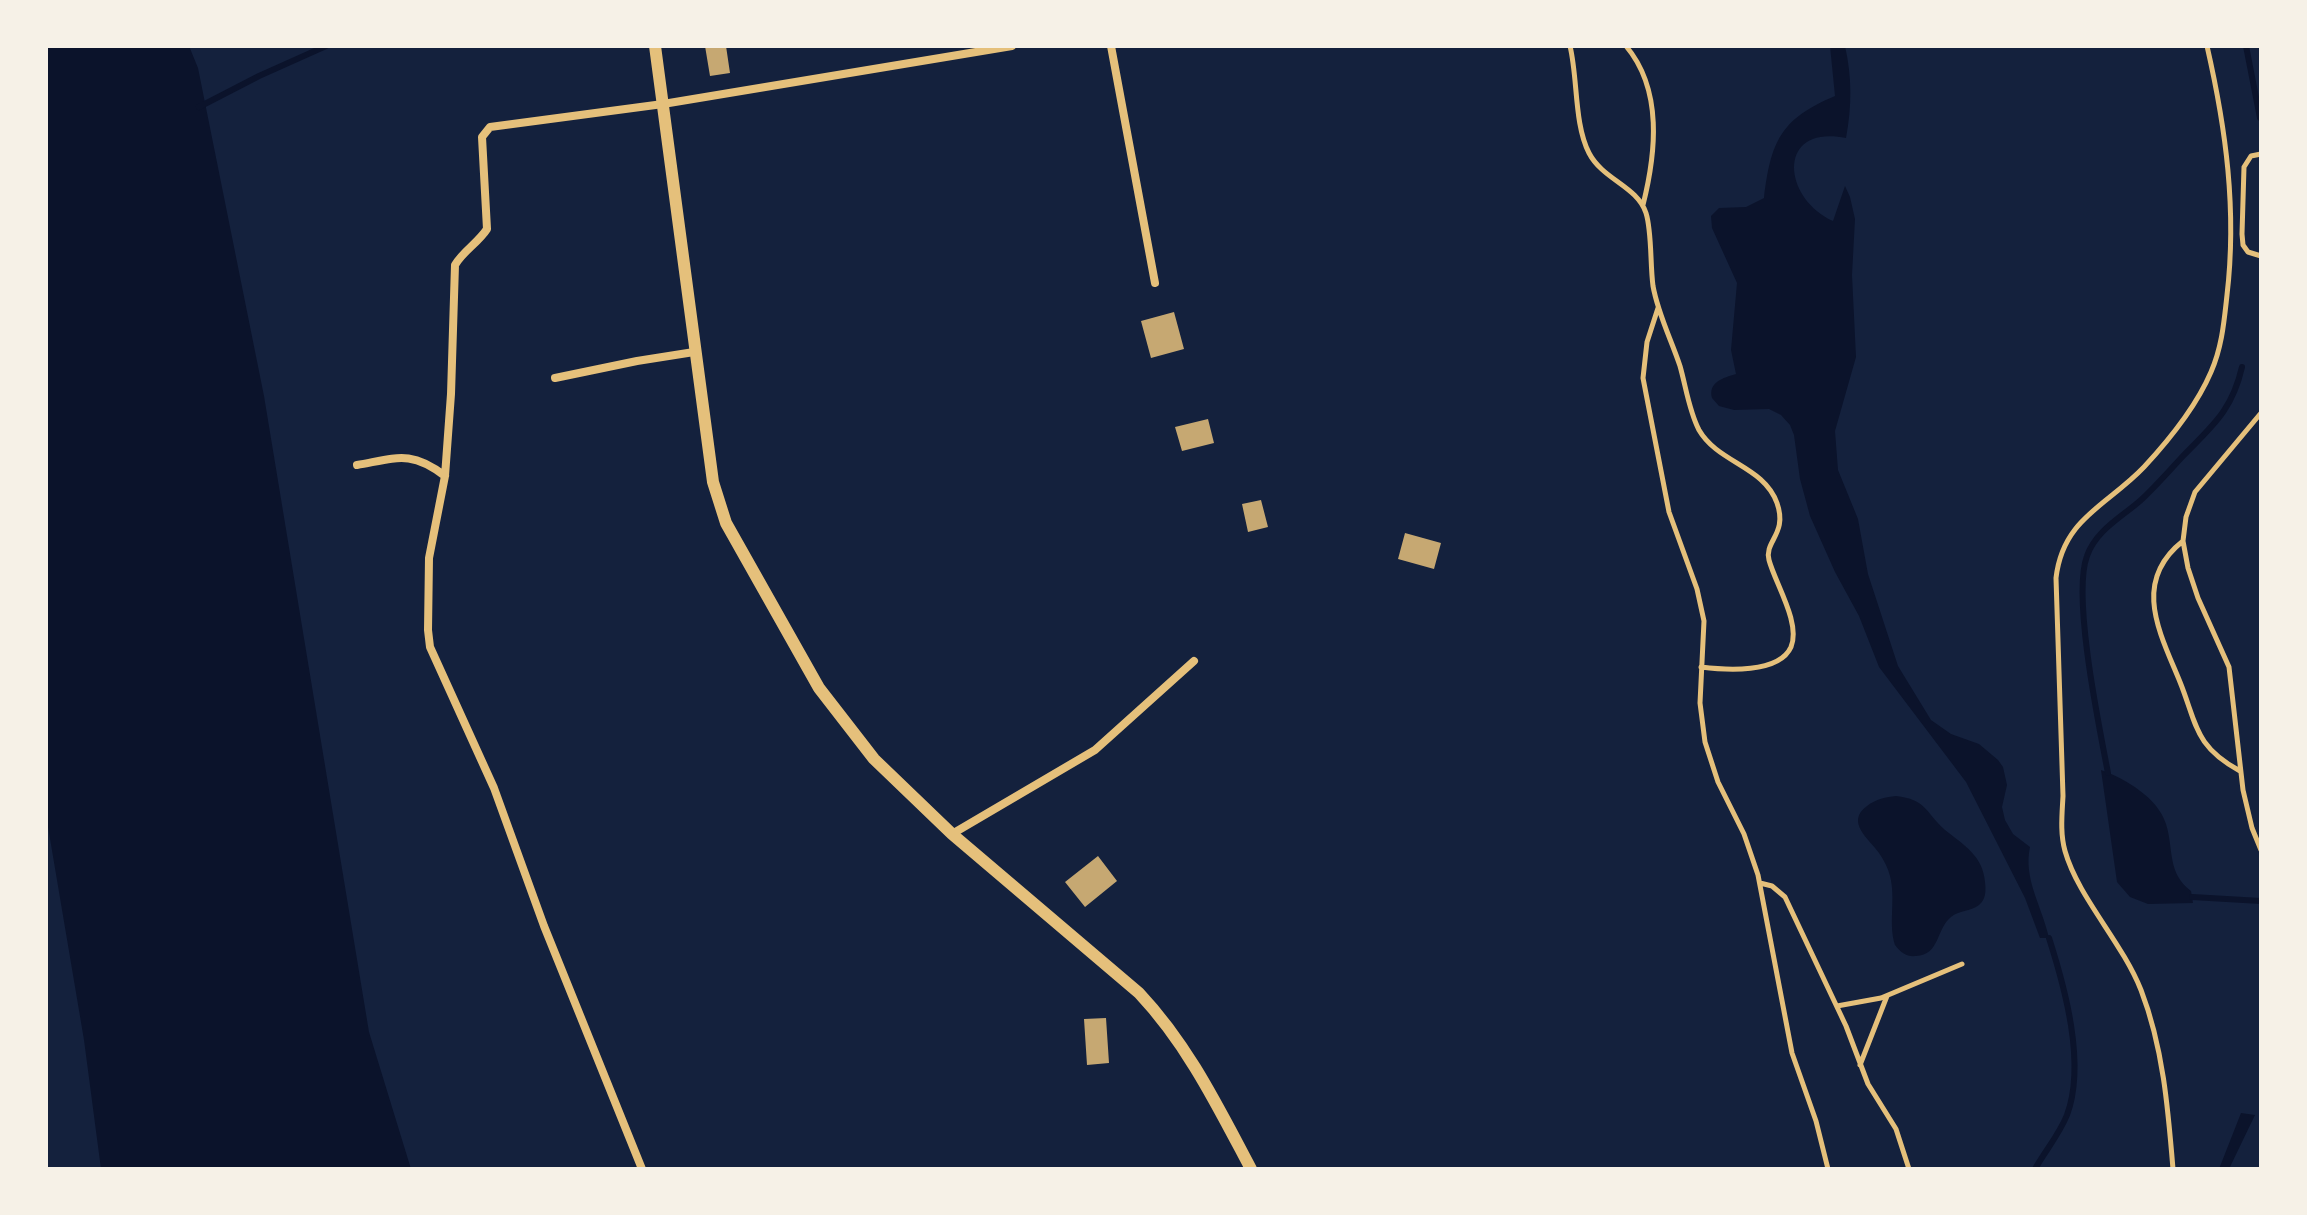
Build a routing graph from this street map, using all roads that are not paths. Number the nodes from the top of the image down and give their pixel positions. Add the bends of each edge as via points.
1 (655, 46) edge
2 (1012, 46) edge
3 (1111, 46) edge
4 (1570, 46) edge
5 (1626, 46) edge
6 (2207, 46) edge
7 (663, 104) junction
8 (2261, 154) edge
9 (1643, 206) junction
10 (2261, 256) edge
11 (1155, 283) dead end
12 (1658, 308) junction
13 (694, 352) junction
14 (555, 378) dead end
15 (2261, 413) edge
16 (357, 465) dead end
17 (445, 476) junction
18 (2183, 541) junction
19 (1194, 661) dead end
20 (1701, 667) junction
21 (2241, 771) junction
22 (952, 834) junction
23 (2261, 850) edge
24 (1760, 883) junction
25 (1962, 964) dead end
26 (1887, 995) junction
27 (1837, 1006) junction
28 (1860, 1066) junction
29 (642, 1169) edge
30 (1251, 1169) edge
31 (1828, 1169) edge
32 (1909, 1169) edge
33 (2173, 1169) edge

1 - 7 street
2 - 7 street
3 - 11 street
4 - 9 lane via 1588,152 1606,176
5 - 9 lane via 1645,78 1653,115
6 - 33 lane via 2222,113 2231,205 2229,282 2217,358 2203,389 2159,450 2069,535 2056,578 2065,850 2076,878 2130,965 2148,1010 2160,1057
7 - 13 street
7 - 17 street via 545,118 484,132 487,229 455,265
8 - 10 lane via 2251,156 2244,167 2242,234 2246,249
9 - 12 lane
12 - 20 lane via 1643,378 1669,512 1701,605
12 - 20 lane via 1699,430 1716,450 1763,481 1780,513 1769,557 1789,616 1792,645 1782,658 1760,666
13 - 14 street
13 - 22 street via 713,482 726,523 819,688 874,759
15 - 18 lane via 2195,492
16 - 17 street via 414,457
17 - 29 street via 429,558 430,647 494,788
18 - 21 lane via 2198,598 2229,667
18 - 21 lane via 2157,574 2157,625 2196,732
19 - 22 street via 1095,750
20 - 24 lane via 1705,742
21 - 23 lane
22 - 30 street via 1160,1016 1192,1061
24 - 27 lane via 1785,897
24 - 31 lane via 1792,1053
25 - 26 lane
26 - 27 lane
26 - 28 lane
27 - 28 lane
28 - 32 lane via 1896,1129

